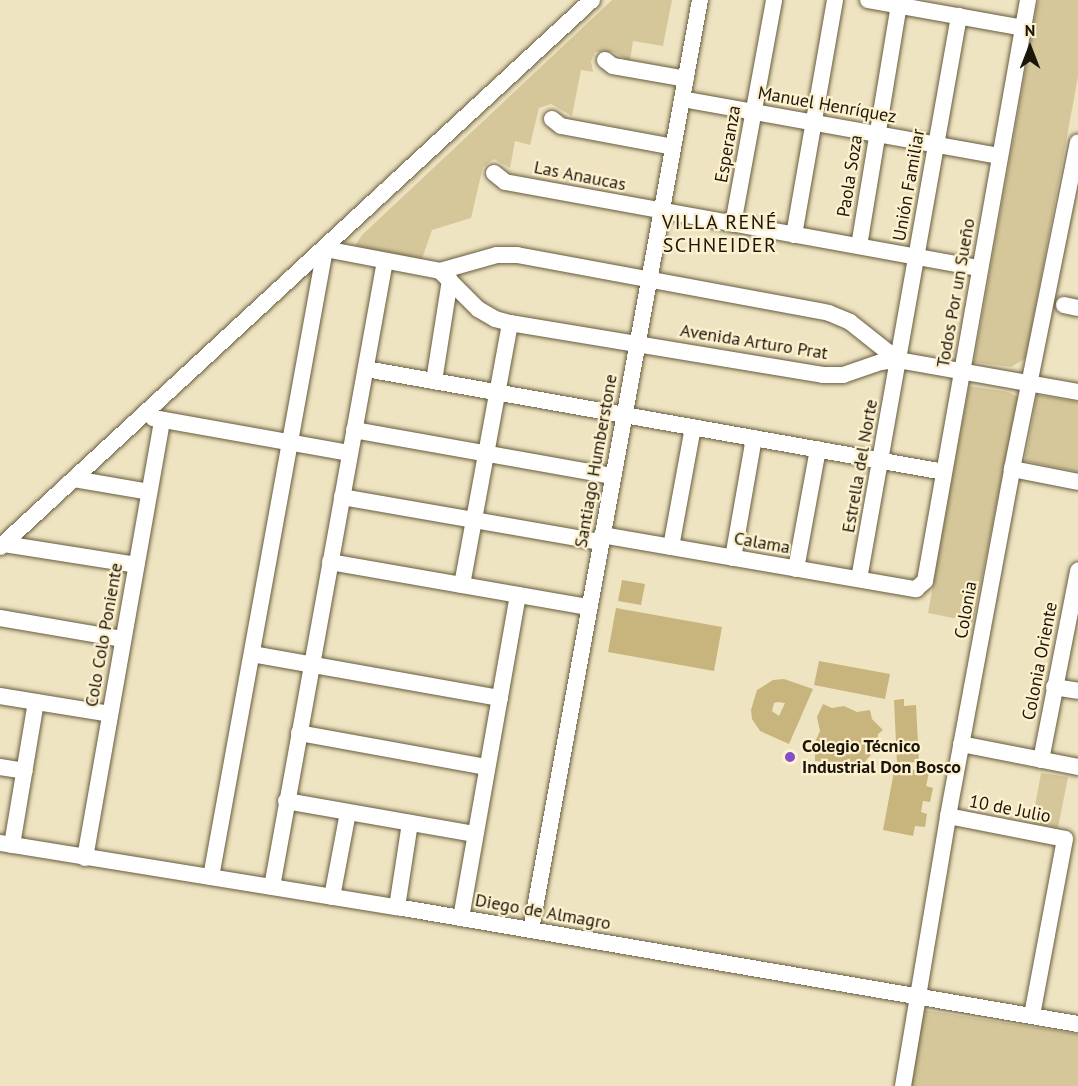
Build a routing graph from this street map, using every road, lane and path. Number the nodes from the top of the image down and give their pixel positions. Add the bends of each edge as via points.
1 (592, 0) edge
2 (700, 0) edge
3 (774, 0) edge
4 (834, 0) edge
5 (868, 0) edge
6 (1028, 0) edge
7 (899, 6) junction
8 (959, 16) junction
9 (1023, 28) junction
10 (605, 60) dead end
11 (686, 79) junction
12 (682, 99) junction
13 (753, 112) junction
14 (552, 119) dead end
15 (813, 123) junction
16 (877, 134) junction
17 (1078, 142) edge
18 (936, 145) junction
19 (673, 147) junction
20 (1000, 156) junction
21 (494, 173) dead end
22 (1074, 189) edge
23 (662, 211) junction
24 (733, 224) junction
25 (794, 235) junction
26 (859, 246) junction
27 (326, 249) junction
28 (916, 257) junction
29 (385, 261) junction
30 (980, 268) junction
31 (445, 276) junction
32 (649, 278) junction
33 (510, 323) junction
34 (637, 343) junction
35 (898, 360) junction
36 (366, 369) junction
37 (962, 371) junction
38 (434, 381) junction
39 (1028, 383) junction
40 (497, 392) junction
41 (1078, 392) edge
42 (624, 414) junction
43 (143, 416) junction
44 (162, 420) junction
45 (693, 427) junction
46 (354, 430) junction
47 (754, 438) junction
48 (290, 442) junction
49 (818, 449) junction
50 (350, 453) junction
51 (486, 454) junction
52 (880, 461) junction
53 (1012, 470) junction
54 (944, 472) junction
55 (613, 476) junction
56 (74, 479) junction
57 (1078, 482) edge
58 (149, 492) junction
59 (342, 497) junction
60 (474, 520) junction
61 (601, 539) junction
62 (2, 546) edge
63 (671, 547) junction
64 (733, 558) junction
65 (330, 562) junction
66 (136, 565) junction
67 (796, 568) junction
68 (1078, 571) edge
69 (859, 579) junction
70 (462, 585) junction
71 (916, 589) joint
72 (519, 595) junction
73 (589, 608) junction
74 (0, 618) edge
75 (123, 639) junction
76 (252, 654) junction
77 (311, 664) junction
78 (1054, 687) junction
79 (1078, 691) edge
80 (0, 696) edge
81 (500, 698) junction
82 (36, 702) junction
83 (110, 714) junction
84 (299, 733) junction
85 (961, 744) junction
86 (1041, 759) junction
87 (0, 767) edge
88 (487, 767) junction
89 (1078, 767) edge
90 (26, 771) junction
91 (286, 801) junction
92 (348, 812) junction
93 (948, 816) junction
94 (410, 823) junction
95 (475, 834) junction
96 (6, 844) edge
97 (85, 858) junction
98 (211, 877) junction
99 (272, 887) junction
100 (332, 897) junction
101 (397, 907) junction
102 (460, 918) junction
103 (531, 930) junction
104 (920, 996) junction
105 (1032, 1015) junction
106 (1078, 1024) edge
107 (903, 1086) edge

1 - 27 street
2 - 11 street, Santiago Humberstone
3 - 13 street, Esperanza
4 - 15 street
5 - 7 street
6 - 9 street, Todos Por un Sueño
7 - 8 street
7 - 16 street, Paola Soza
8 - 9 street
8 - 18 street, Unión Familiar
9 - 20 street, Todos Por un Sueño
10 - 11 street via 613,66
11 - 12 street, Santiago Humberstone
12 - 13 street, Manuel Henríquez
12 - 19 street, Santiago Humberstone
13 - 15 street, Manuel Henríquez
13 - 24 street, Esperanza
14 - 19 street via 561,126
15 - 16 street, Manuel Henríquez
15 - 25 street
16 - 18 street, Manuel Henríquez
16 - 26 street, Paola Soza
17 - 22 street, Colonia
18 - 20 street, Manuel Henríquez
18 - 28 street, Unión Familiar
19 - 23 street, Santiago Humberstone
20 - 30 street, Todos Por un Sueño
21 - 23 street, Las Anaucas via 505,182
22 - 39 street, Colonia
23 - 24 street, Las Anaucas
23 - 32 street, Santiago Humberstone
24 - 25 street, Las Anaucas
25 - 26 street, Las Anaucas
26 - 28 street, Las Anaucas
27 - 29 street, Avenida Arturo Prat
27 - 43 street
27 - 48 street
28 - 30 street, Las Anaucas
28 - 35 street, Unión Familiar
29 - 31 street, Avenida Arturo Prat
29 - 36 street
30 - 37 street, Todos Por un Sueño
31 - 32 street, Avenida Arturo Prat via 497,255 517,255
31 - 33 street, Avenida Arturo Prat via 478,309
31 - 38 street
32 - 34 street, Santiago Humberstone
32 - 35 street, Avenida Arturo Prat via 829,313 850,322
33 - 34 street, Avenida Arturo Prat
33 - 40 street
34 - 35 street, Avenida Arturo Prat via 823,375 843,375
34 - 42 street, Santiago Humberstone
35 - 37 street, Avenida Arturo Prat
35 - 52 street, Estrella del Norte
36 - 38 street
36 - 46 street
37 - 39 street, Avenida Arturo Prat
37 - 54 street, Todos Por un Sueño
38 - 40 street
39 - 41 street, Avenida Arturo Prat
39 - 53 street, Colonia
40 - 42 street
40 - 51 street
42 - 45 street
42 - 55 street, Santiago Humberstone
43 - 44 street
43 - 56 street
44 - 48 street
44 - 58 street, Colo Colo Poniente
45 - 47 street
45 - 63 street
46 - 50 street
46 - 51 street
47 - 49 street
47 - 64 street
48 - 50 street
48 - 76 street
49 - 52 street
49 - 67 street
50 - 59 street
51 - 55 street
51 - 60 street
52 - 54 street
52 - 69 street, Estrella del Norte
53 - 57 street
53 - 85 street, Colonia
54 - 71 street, Todos Por un Sueño via 925,581
55 - 61 street, Santiago Humberstone
56 - 58 street
56 - 62 street
58 - 66 street, Colo Colo Poniente
59 - 60 street, Calama
59 - 65 street
60 - 61 street, Calama
60 - 70 street
61 - 63 street, Calama
61 - 73 street, Santiago Humberstone
62 - 66 street
63 - 64 street, Calama
64 - 67 street, Calama
65 - 70 street
65 - 77 street
66 - 75 street, Colo Colo Poniente
67 - 69 street, Calama
68 - 78 street, Colonia Oriente
69 - 71 street, Calama
70 - 72 street
72 - 73 street
72 - 81 street
73 - 103 street, Santiago Humberstone
74 - 75 street
75 - 83 street, Colo Colo Poniente
76 - 77 street
76 - 98 street
77 - 81 street
77 - 84 street
78 - 79 street
78 - 86 street, Colonia Oriente
80 - 82 street
81 - 88 street
82 - 83 street
82 - 90 street
83 - 97 street, Colo Colo Poniente
84 - 88 street
84 - 91 street
85 - 86 street
85 - 93 street, Colonia
86 - 89 street
87 - 90 street
88 - 95 street
90 - 96 street
91 - 92 street
91 - 99 street
92 - 94 street
92 - 100 street
93 - 104 street, Colonia
93 - 105 street, 10 de Julio via 1065,839
94 - 95 street
94 - 101 street
95 - 102 street
96 - 97 street, Diego de Almagro
97 - 98 street, Diego de Almagro
98 - 99 street, Diego de Almagro
99 - 100 street, Diego de Almagro
100 - 101 street, Diego de Almagro
101 - 102 street, Diego de Almagro
102 - 103 street, Diego de Almagro
103 - 104 street, Diego de Almagro
104 - 105 street, Diego de Almagro
104 - 107 street, Colonia
105 - 106 street, Diego de Almagro

